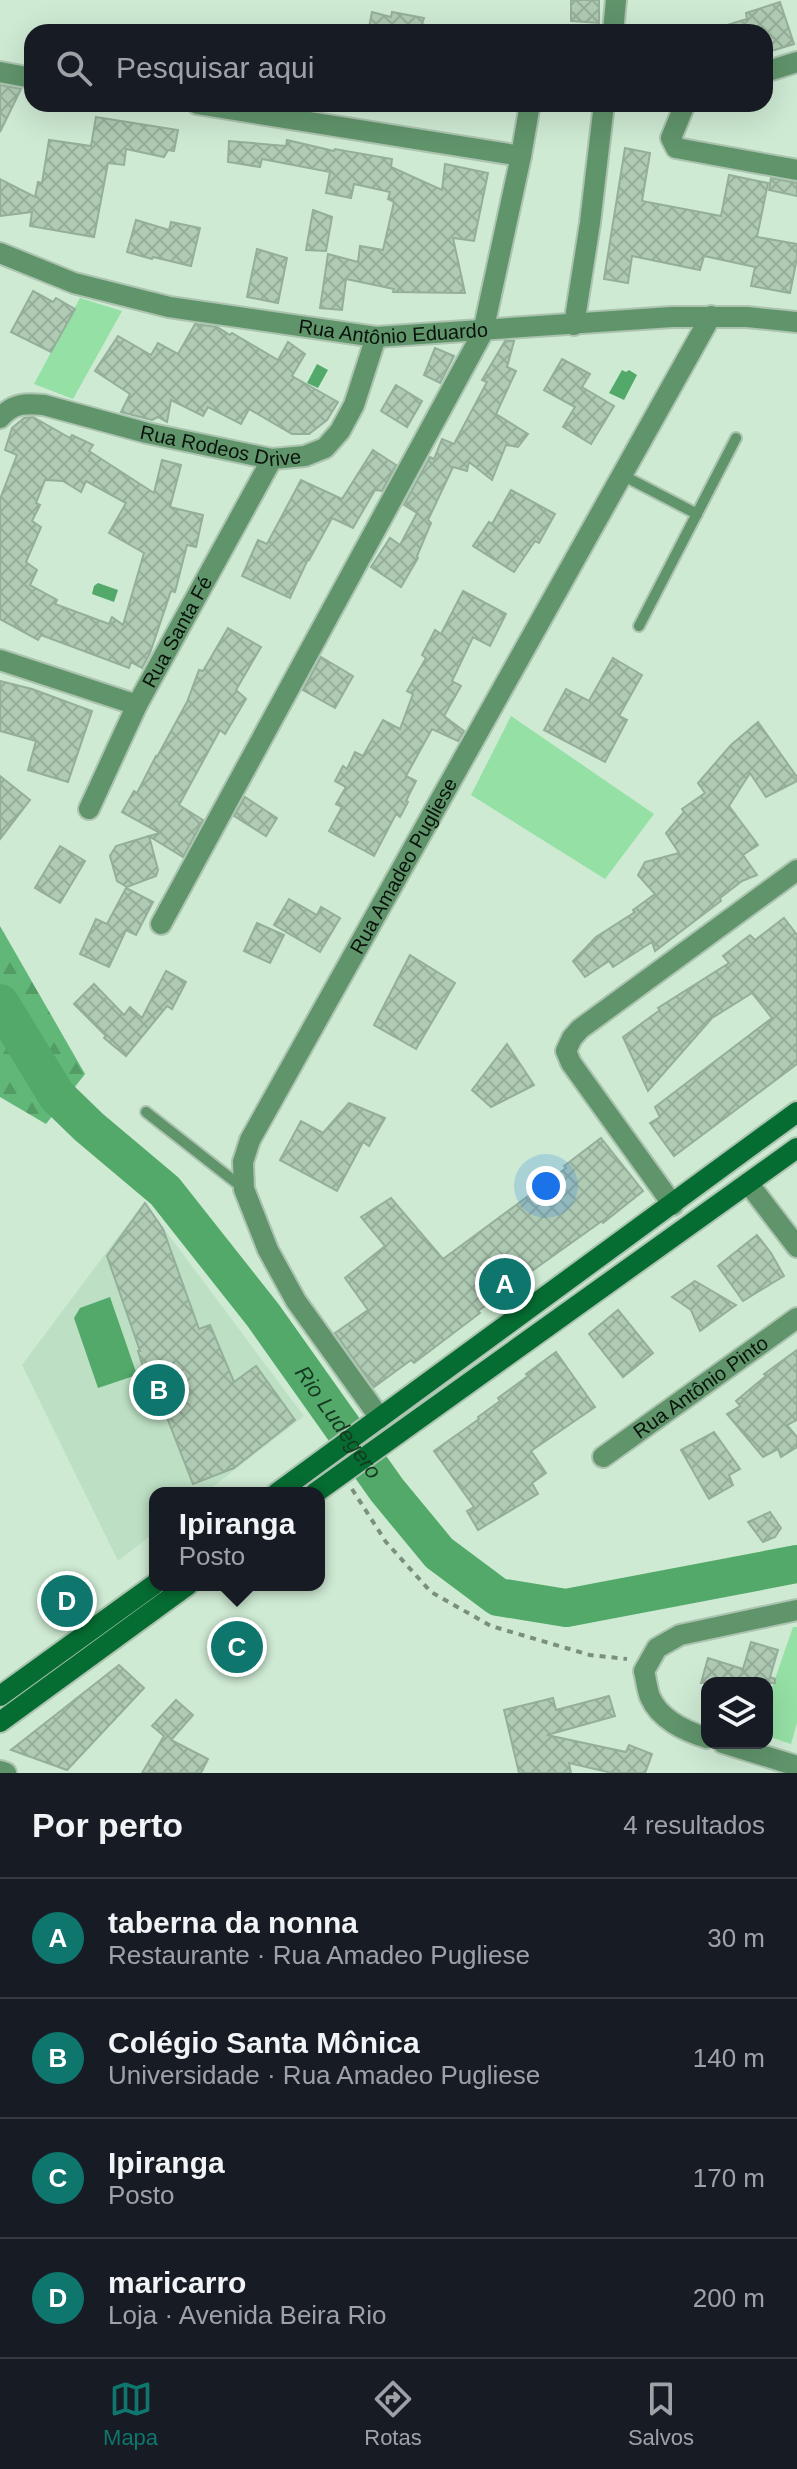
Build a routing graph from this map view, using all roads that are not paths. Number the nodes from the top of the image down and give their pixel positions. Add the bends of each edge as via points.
1 (616, 0) edge
2 (614, 24) edge
3 (797, 62) edge
4 (773, 70) edge
5 (0, 72) edge
6 (24, 76) edge
7 (247, 112) edge
8 (529, 112) edge
9 (603, 112) edge
10 (682, 112) edge
11 (521, 156) junction
12 (797, 170) edge
13 (0, 253) edge
14 (711, 316) junction
15 (797, 322) edge
16 (574, 325) junction
17 (483, 332) junction
18 (376, 337) junction
19 (0, 418) edge
20 (736, 438) dead end
21 (272, 459) junction
22 (622, 475) junction
23 (697, 514) junction
24 (639, 626) dead end
25 (0, 660) edge
26 (137, 705) junction
27 (89, 809) dead end
28 (797, 870) edge
29 (161, 924) dead end
30 (146, 1112) dead end
31 (797, 1112) edge
32 (797, 1148) edge
33 (748, 1183) junction
34 (244, 1189) junction
35 (673, 1205) junction
36 (797, 1247) edge
37 (797, 1318) edge
38 (375, 1422) junction
39 (603, 1457) dead end
40 (285, 1487) edge
41 (323, 1487) edge
42 (149, 1588) edge
43 (180, 1591) edge
44 (797, 1610) edge
45 (0, 1696) edge
46 (0, 1722) edge
47 (701, 1736) edge
48 (742, 1749) edge
49 (797, 1766) edge
50 (0, 1771) edge
51 (6, 1773) edge

1 - 2 street
3 - 4 street
5 - 6 street
7 - 11 street
8 - 11 street
9 - 16 street
10 - 12 street via 671,138 676,148
11 - 17 street
13 - 18 street, Rua Antônio Eduardo via 74,283 169,307
14 - 15 street, Rua Antônio Eduardo
14 - 16 street, Rua Antônio Eduardo
14 - 22 street, Rua Amadeo Pugliese
16 - 17 street, Rua Antônio Eduardo
17 - 18 street, Rua Antônio Eduardo
17 - 29 street
18 - 21 street, Rua Rodeos Drive via 340,431 325,448
19 - 21 street, Rua Rodeos Drive via 10,407 44,405
20 - 23 lane
21 - 26 street, Rua Santa Fé
22 - 23 lane
22 - 34 street, Rua Amadeo Pugliese via 250,1140 243,1162
23 - 24 lane
25 - 26 street
26 - 27 street, Rua Santa Fé
28 - 35 street via 580,1029 566,1051
30 - 34 lane
31 - 35 main road
32 - 33 main road
33 - 36 street
33 - 41 main road
34 - 38 street, Rua Amadeo Pugliese via 296,1301
35 - 38 main road
37 - 39 street, Rua Antônio Pinto
38 - 40 main road
42 - 45 main road
43 - 46 main road
44 - 47 street via 680,1635 657,1648 644,1671 650,1697 664,1717
48 - 49 street
50 - 51 street

